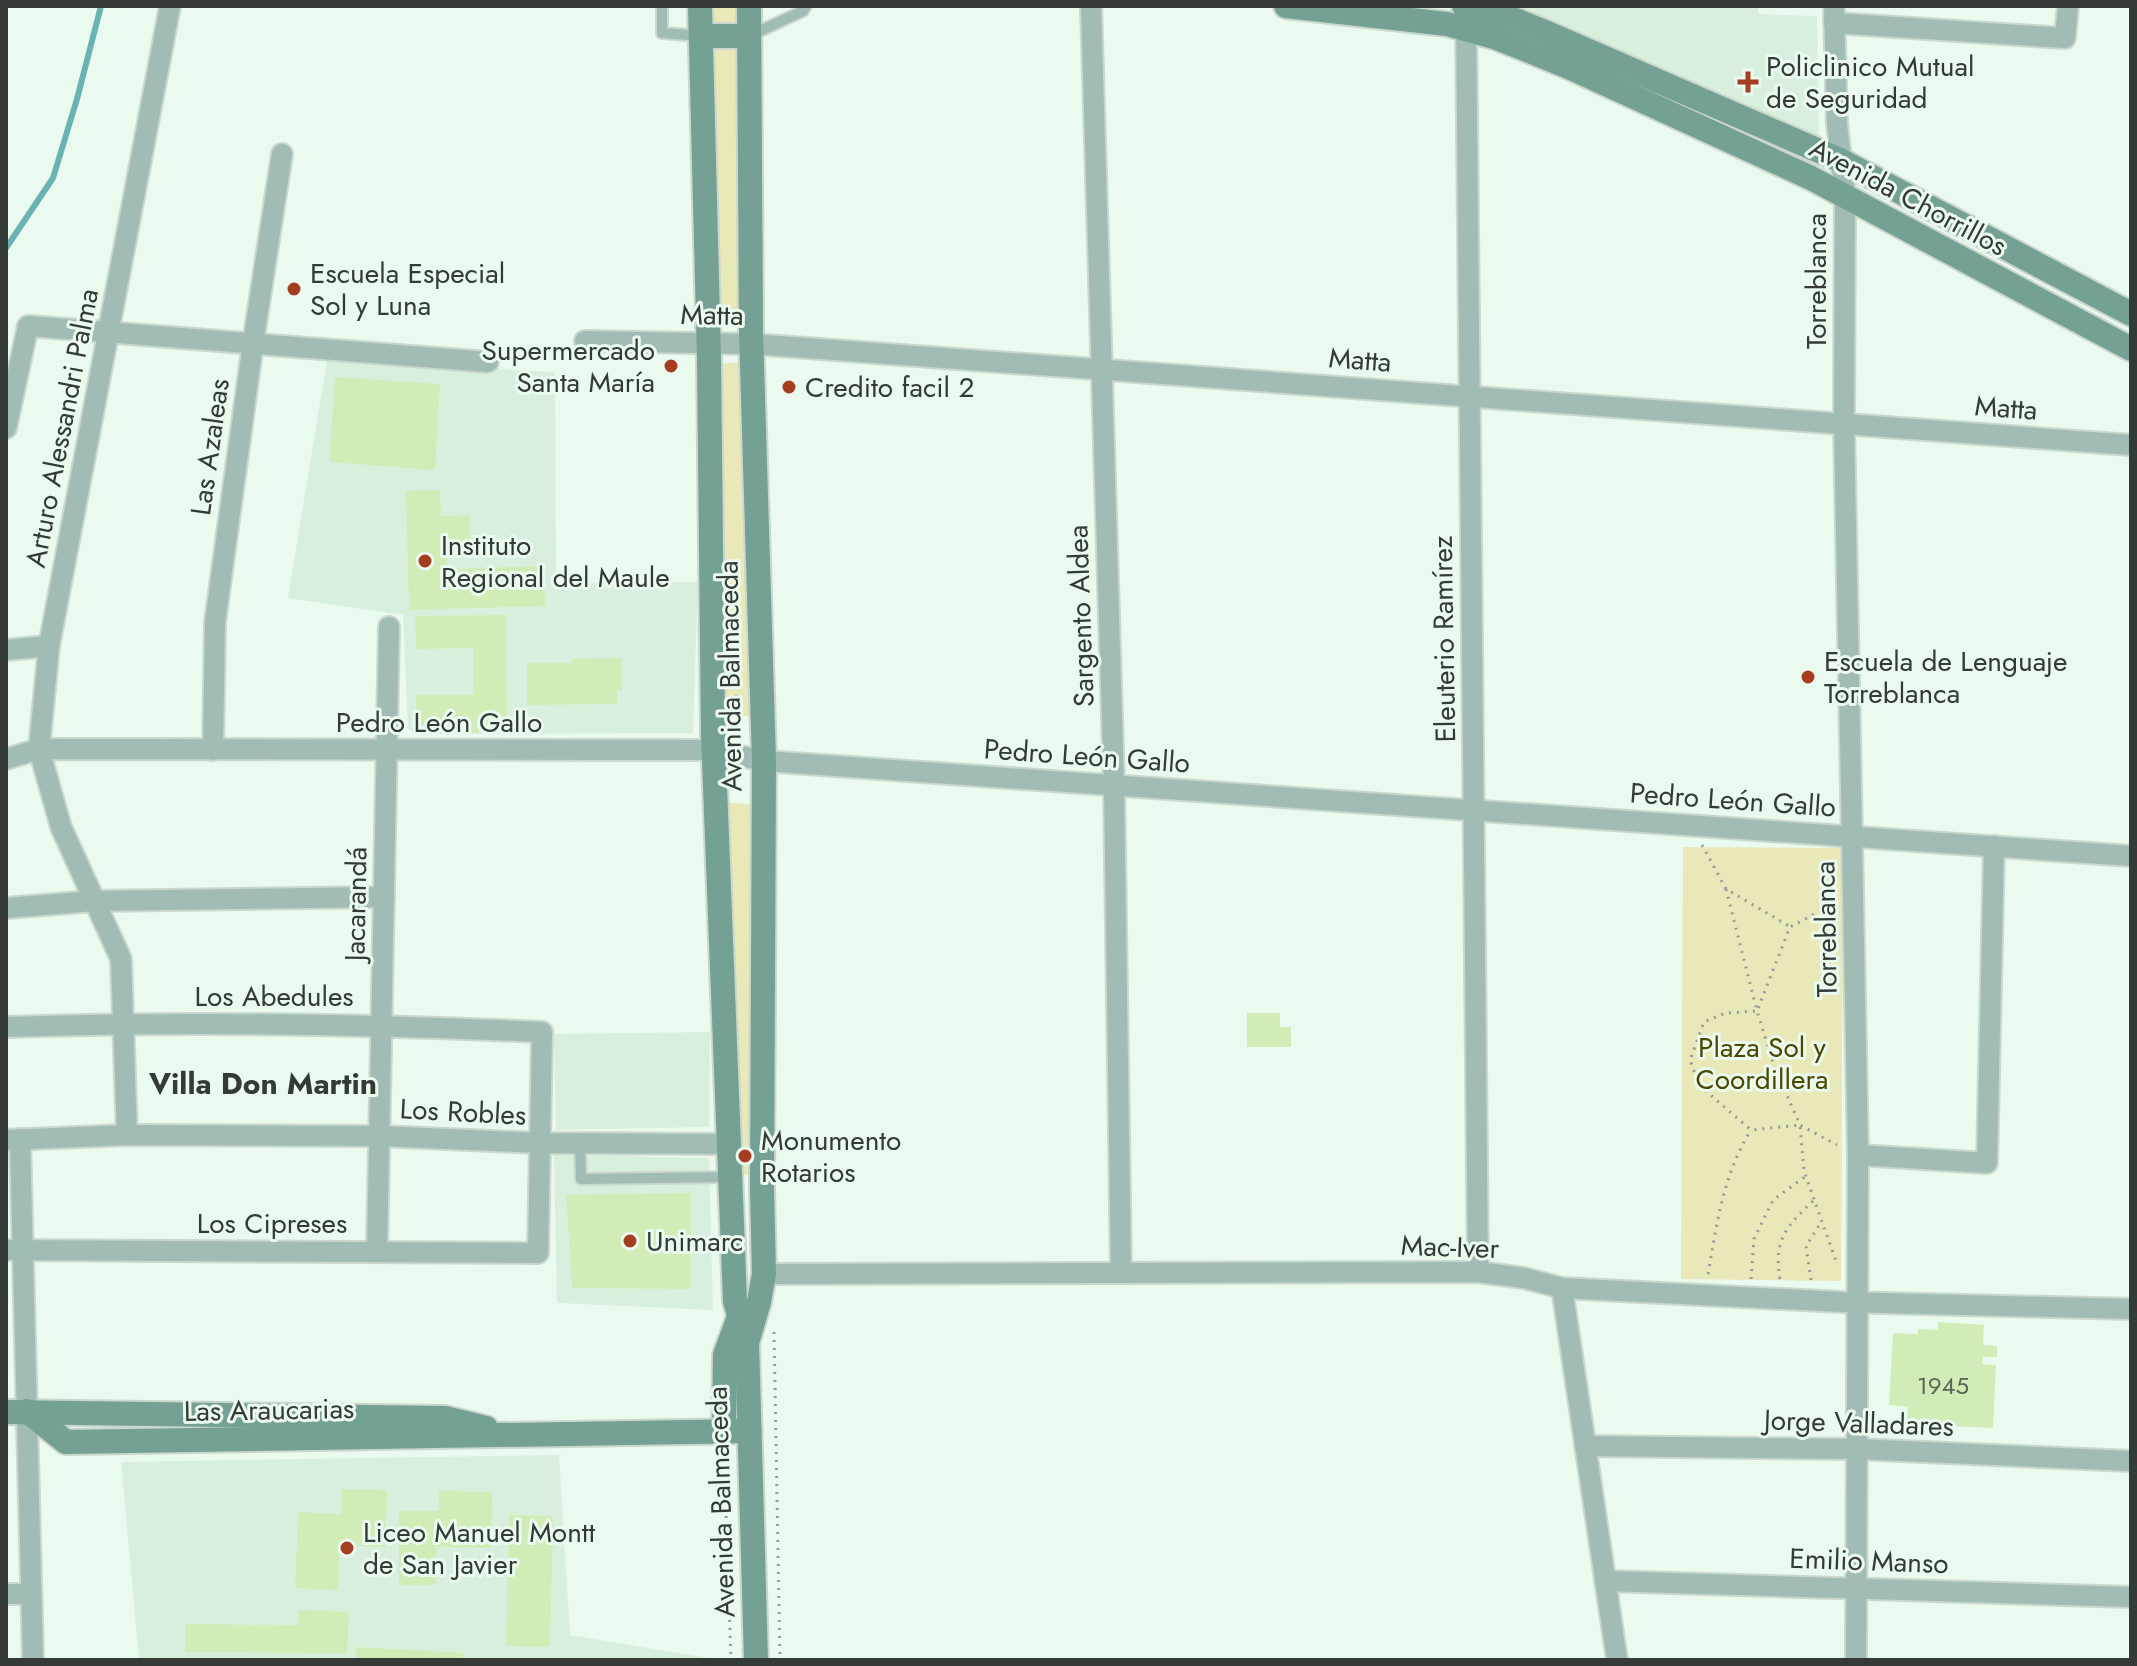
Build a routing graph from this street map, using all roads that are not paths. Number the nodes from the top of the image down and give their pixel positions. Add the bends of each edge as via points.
1 (170, 6) edge
2 (662, 6) edge
3 (700, 6) edge
4 (749, 6) edge
5 (1091, 6) edge
6 (1286, 6) edge
7 (2068, 6) edge
8 (801, 7) edge
9 (1466, 12) edge
10 (1834, 15) edge
11 (701, 36) junction
12 (749, 36) junction
13 (282, 154) dead end
14 (1840, 160) junction
15 (1845, 195) junction
16 (2131, 314) edge
17 (109, 332) junction
18 (585, 341) dead end
19 (253, 343) junction
20 (709, 343) junction
21 (752, 344) junction
22 (2131, 349) edge
23 (488, 362) dead end
24 (1102, 369) junction
25 (1470, 396) junction
26 (1844, 424) junction
27 (6, 428) edge
28 (2131, 445) edge
29 (389, 627) dead end
30 (49, 646) junction
31 (6, 650) edge
32 (39, 749) junction
33 (213, 750) junction
34 (386, 750) junction
35 (713, 750) junction
36 (6, 759) edge
37 (764, 761) junction
38 (1114, 786) junction
39 (1474, 810) junction
40 (1852, 836) junction
41 (1994, 846) junction
42 (2131, 856) edge
43 (384, 897) junction
44 (94, 901) junction
45 (6, 908) edge
46 (125, 1023) junction
47 (381, 1025) junction
48 (6, 1027) edge
49 (127, 1135) junction
50 (379, 1136) junction
51 (13, 1140) edge
52 (540, 1143) junction
53 (580, 1143) junction
54 (727, 1144) junction
55 (1858, 1155) junction
56 (728, 1177) junction
57 (14, 1250) edge
58 (377, 1251) junction
59 (1478, 1272) junction
60 (1121, 1273) junction
61 (764, 1274) junction
62 (1562, 1288) junction
63 (1857, 1302) junction
64 (2131, 1309) edge
65 (739, 1317) junction
66 (747, 1343) junction
67 (16, 1412) edge
68 (749, 1431) junction
69 (724, 1432) junction
70 (1585, 1446) junction
71 (1856, 1449) junction
72 (2131, 1461) edge
73 (1605, 1581) junction
74 (1856, 1589) junction
75 (6, 1594) edge
76 (31, 1594) junction
77 (2131, 1597) edge
78 (33, 1660) edge
79 (756, 1660) edge
80 (1617, 1660) edge
81 (1856, 1660) edge

1 - 17 street, Arturo Alessandri Palma
2 - 11 lane via 662,33
3 - 11 main road, Avenida Balmaceda
4 - 12 main road, Avenida Balmaceda
5 - 24 street, Sargento Aldea
6 - 9 main road, Avenida Chorrillos via 1428,21
7 - 10 street via 2065,38
8 - 12 lane
9 - 14 main road, Avenida Chorrillos via 1508,17
9 - 15 main road, Avenida Chorrillos via 1569,67
9 - 25 street, Eleuterio Ramírez
10 - 14 street, Torreblanca
11 - 12 main road
11 - 20 main road, Avenida Balmaceda
12 - 21 main road, Avenida Balmaceda
13 - 19 street, Las Azaleas
14 - 15 street, Torreblanca
14 - 16 main road, Avenida Chorrillos
15 - 22 main road, Avenida Chorrillos
15 - 26 street, Torreblanca
17 - 19 street
17 - 27 street via 28,326
17 - 30 street, Arturo Alessandri Palma
18 - 20 street, Matta
19 - 23 street
19 - 33 street, Las Azaleas via 215,622
20 - 21 street, Matta
20 - 35 main road, Avenida Balmaceda
21 - 24 street, Matta
21 - 37 main road, Avenida Balmaceda
24 - 25 street, Matta
24 - 38 street, Sargento Aldea
25 - 26 street, Matta
25 - 39 street, Eleuterio Ramírez
26 - 28 street, Matta
26 - 40 street, Torreblanca
29 - 34 street, Jacarandá
30 - 31 street
30 - 32 street, Arturo Alessandri Palma
32 - 33 street, Pedro León Gallo
32 - 36 street, Pedro León Gallo
32 - 44 street, Arturo Alessandri Palma via 61,827
33 - 34 street, Pedro León Gallo
34 - 35 street, Pedro León Gallo
34 - 43 street, Jacarandá
35 - 37 street, Pedro León Gallo
35 - 54 main road, Avenida Balmaceda
37 - 38 street, Pedro León Gallo
37 - 61 main road, Avenida Balmaceda
38 - 39 street, Pedro León Gallo
38 - 60 street, Sargento Aldea
39 - 40 street, Pedro León Gallo
39 - 59 street, Eleuterio Ramírez
40 - 41 street, Pedro León Gallo
40 - 55 street, Torreblanca
41 - 42 street, Pedro León Gallo
41 - 55 street via 1987,1163
43 - 44 street
43 - 47 street, Jacarandá
44 - 45 street
44 - 46 street, Arturo Alessandri Palma via 121,959
46 - 47 street, Los Abedules
46 - 48 street, Los Abedules
46 - 49 street, Arturo Alessandri Palma
47 - 50 street, Jacarandá
47 - 52 street, Los Abedules via 542,1032
49 - 50 street, Los Robles
49 - 51 street, Los Robles
50 - 52 street, Los Robles
50 - 58 street, Jacarandá
51 - 57 street
52 - 53 street, Los Robles
52 - 58 street, Los Cipreses via 538,1253
53 - 54 street, Los Robles
53 - 56 lane via 581,1179
54 - 56 main road, Avenida Balmaceda
55 - 63 street, Torreblanca
56 - 65 main road, Avenida Balmaceda
57 - 58 street, Los Cipreses
57 - 67 street
59 - 60 street, Mac-Iver
59 - 62 street, Mac-Iver
60 - 61 street, Mac-Iver
61 - 66 main road, Avenida Balmaceda
62 - 63 street, Mac-Iver
62 - 70 street
63 - 64 street, Mac-Iver
63 - 71 street, Torreblanca
65 - 66 main road, Avenida Balmaceda
65 - 69 main road via 725,1355
66 - 68 main road, Avenida Balmaceda
67 - 69 main road, Las Araucarias via 66,1442
67 - 76 street
68 - 69 main road, Las Araucarias
68 - 79 main road, Avenida Balmaceda
70 - 71 street, Jorge Valladares
70 - 73 street
71 - 72 street, Jorge Valladares
71 - 74 street, Torreblanca
73 - 74 street, Emilio Manso
73 - 80 street
74 - 77 street, Emilio Manso
74 - 81 street, Torreblanca
75 - 76 street
76 - 78 street

